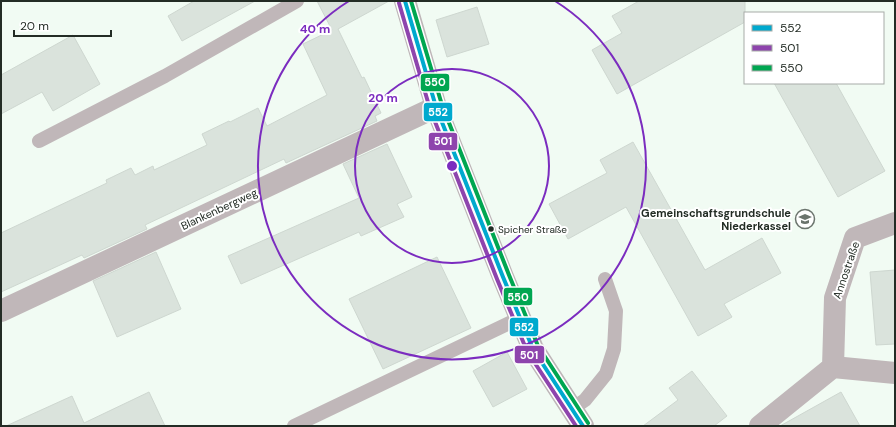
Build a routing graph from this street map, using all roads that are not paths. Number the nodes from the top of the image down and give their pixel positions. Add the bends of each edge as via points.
1 (297, 1) edge
2 (405, 1) edge
3 (436, 107) junction
4 (39, 141) dead end
5 (895, 223) edge
6 (605, 279) dead end
7 (1, 311) edge
8 (520, 318) junction
9 (833, 366) junction
10 (895, 373) edge
11 (578, 418) edge
12 (294, 426) edge
13 (760, 426) edge

1 - 4 lane via 165,76
2 - 3 street
3 - 7 street, Blankenbergweg
3 - 8 street
5 - 9 street, Annostraße via 855,238 835,298
6 - 11 lane via 616,311 614,349 606,374 585,400
8 - 11 street via 533,349
8 - 12 lane
9 - 10 street
9 - 13 street

